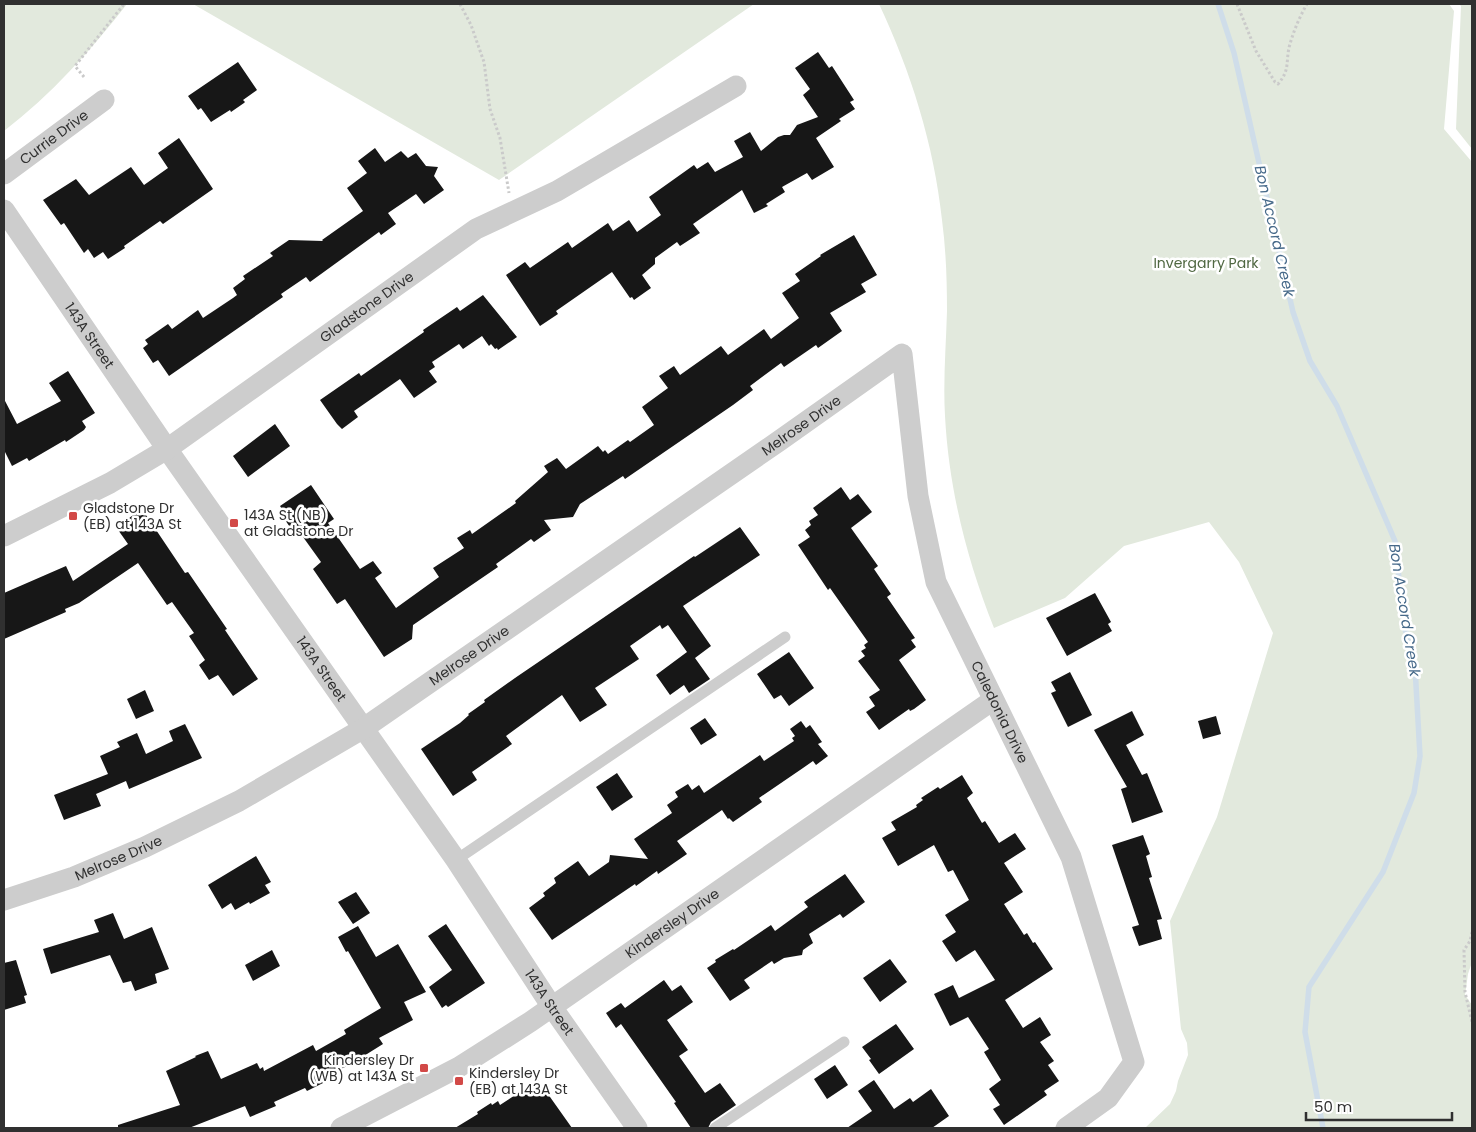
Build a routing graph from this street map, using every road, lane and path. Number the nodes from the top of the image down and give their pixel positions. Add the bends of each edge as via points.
1 (124, 4) edge
2 (460, 4) edge
3 (1237, 4) edge
4 (1307, 4) edge
5 (84, 77) dead end
6 (736, 86) dead end
7 (104, 100) dead end
8 (4, 174) edge
9 (512, 198) dead end
10 (4, 210) edge
11 (902, 354) joint
12 (168, 449) junction
13 (4, 536) edge
14 (786, 637) dead end
15 (993, 700) junction
16 (364, 728) junction
17 (456, 860) junction
18 (4, 900) edge
19 (1472, 932) edge
20 (552, 1007) junction
21 (1472, 1022) edge
22 (844, 1042) dead end
23 (341, 1128) edge
24 (637, 1128) edge
25 (715, 1128) edge
26 (1066, 1128) edge

1 - 5 path via 75,66
2 - 9 path via 484,62 490,110 500,138
3 - 4 path via 1256,51 1278,84 1288,70 1286,62 1290,43
6 - 12 street, Gladstone Drive via 557,192 476,229
7 - 8 street, Currie Drive
10 - 12 street, 143A Street
11 - 15 street, Caledonia Drive via 918,496 936,582
11 - 16 street, Melrose Drive
12 - 13 street, Gladstone Drive via 110,483
12 - 16 street, 143A Street
14 - 17 lane
15 - 20 street, Kindersley Drive
15 - 26 street, Caledonia Drive via 1071,857 1134,1062 1108,1098
16 - 17 street, 143A Street
16 - 18 street, Melrose Drive via 240,801 154,843 74,877
17 - 20 street, 143A Street
19 - 21 path via 1464,950 1465,992
20 - 23 street, Kindersley Drive via 459,1067
20 - 24 street, 143A Street
22 - 25 lane

